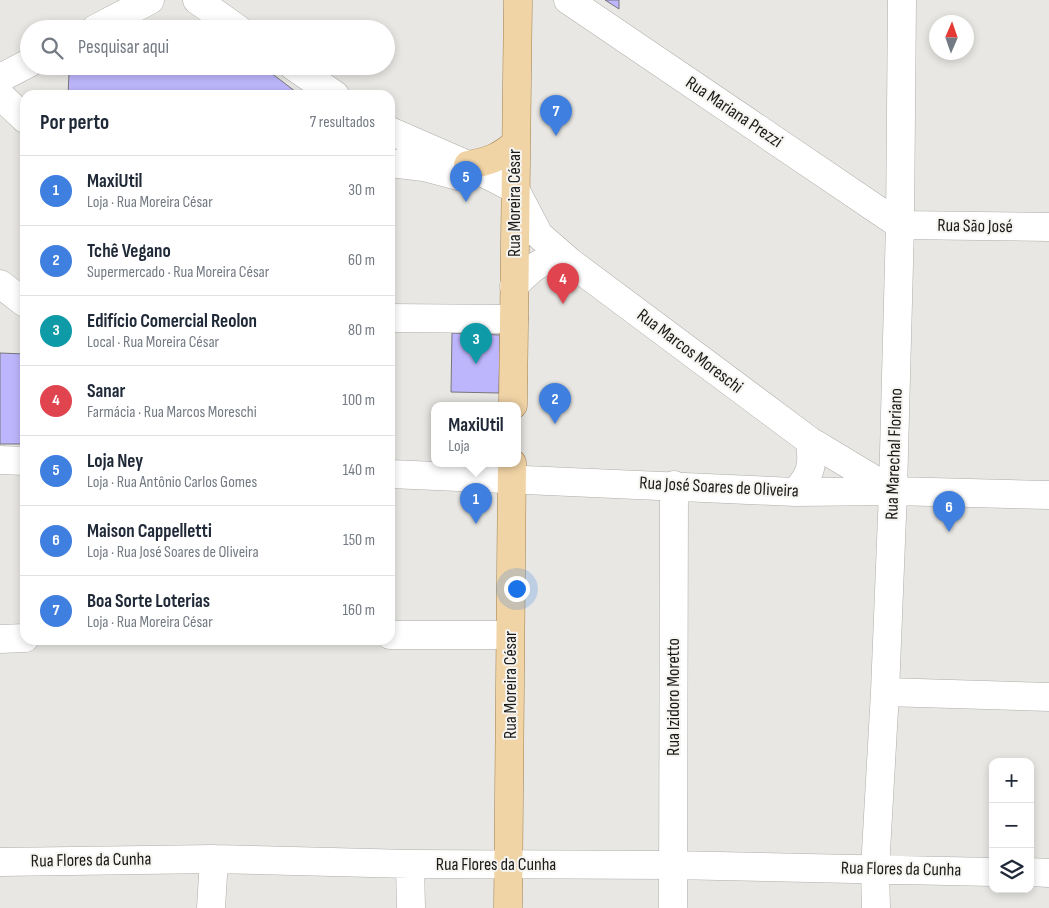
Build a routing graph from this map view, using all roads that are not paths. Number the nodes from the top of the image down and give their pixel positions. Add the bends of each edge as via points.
1 (150, 0) edge
2 (197, 0) edge
3 (518, 0) edge
4 (568, 0) edge
5 (902, 0) edge
6 (112, 20) edge
7 (225, 20) edge
8 (20, 68) edge
9 (306, 75) edge
10 (0, 78) edge
11 (328, 90) edge
12 (0, 95) edge
13 (20, 114) edge
14 (395, 133) edge
15 (515, 144) junction
16 (395, 164) edge
17 (468, 164) junction
18 (515, 198) junction
19 (900, 225) junction
20 (1049, 227) edge
21 (570, 262) junction
22 (0, 284) edge
23 (514, 286) junction
24 (20, 299) edge
25 (395, 318) edge
26 (514, 319) junction
27 (513, 402) edge
28 (810, 441) junction
29 (0, 460) edge
30 (20, 461) edge
31 (512, 470) edge
32 (395, 474) edge
33 (674, 485) junction
34 (893, 491) junction
35 (795, 492) junction
36 (1049, 495) edge
37 (395, 635) edge
38 (510, 635) junction
39 (20, 638) edge
40 (0, 639) edge
41 (885, 692) junction
42 (1049, 696) edge
43 (214, 859) junction
44 (0, 862) edge
45 (410, 864) junction
46 (508, 865) junction
47 (673, 865) junction
48 (875, 869) junction
49 (989, 872) edge
50 (1034, 872) edge
51 (1049, 873) edge
52 (211, 908) edge
53 (411, 908) edge
54 (508, 908) edge
55 (674, 908) edge
56 (876, 908) edge

1 - 6 street
2 - 7 street
3 - 15 main road, Rua Moreira César
4 - 19 street, Rua Mariana Prezzi
5 - 19 street, Rua Marechal Floriano
8 - 10 street
9 - 11 street
12 - 13 street
14 - 17 street
15 - 17 main road via 490,161
15 - 18 main road, Rua Moreira César
16 - 18 street via 424,167 468,179
17 - 18 street
18 - 21 street, Rua Marcos Moreschi via 538,236
18 - 23 main road, Rua Moreira César
19 - 20 street, Rua São José
19 - 34 street, Rua Marechal Floriano
21 - 23 street via 544,261 534,266
21 - 28 street, Rua Marcos Moreschi
22 - 24 street
23 - 26 main road, Rua Moreira César
25 - 26 street
26 - 27 main road, Rua Moreira César
28 - 34 street, Rua Marcos Moreschi
28 - 35 street via 811,467 807,479
29 - 30 street
31 - 32 street, Rua José Soares de Oliveira
31 - 33 street, Rua José Soares de Oliveira
31 - 38 main road, Rua Moreira César
33 - 35 street, Rua José Soares de Oliveira
33 - 47 street, Rua Izidoro Moretto
34 - 35 street, Rua José Soares de Oliveira
34 - 36 street, Rua José Soares de Oliveira
34 - 41 street, Rua Marechal Floriano
37 - 38 street
38 - 46 main road, Rua Moreira César
39 - 40 street
41 - 42 street
41 - 48 street, Rua Marechal Floriano
43 - 44 street, Rua Flores da Cunha
43 - 45 street, Rua Flores da Cunha
43 - 52 street
45 - 46 street, Rua Flores da Cunha
45 - 53 street
46 - 47 street, Rua Flores da Cunha
46 - 54 main road, Rua Moreira César
47 - 48 street, Rua Flores da Cunha
47 - 55 street, Rua Izidoro Moretto
48 - 49 street, Rua Flores da Cunha
48 - 56 street, Rua Marechal Floriano
50 - 51 street

